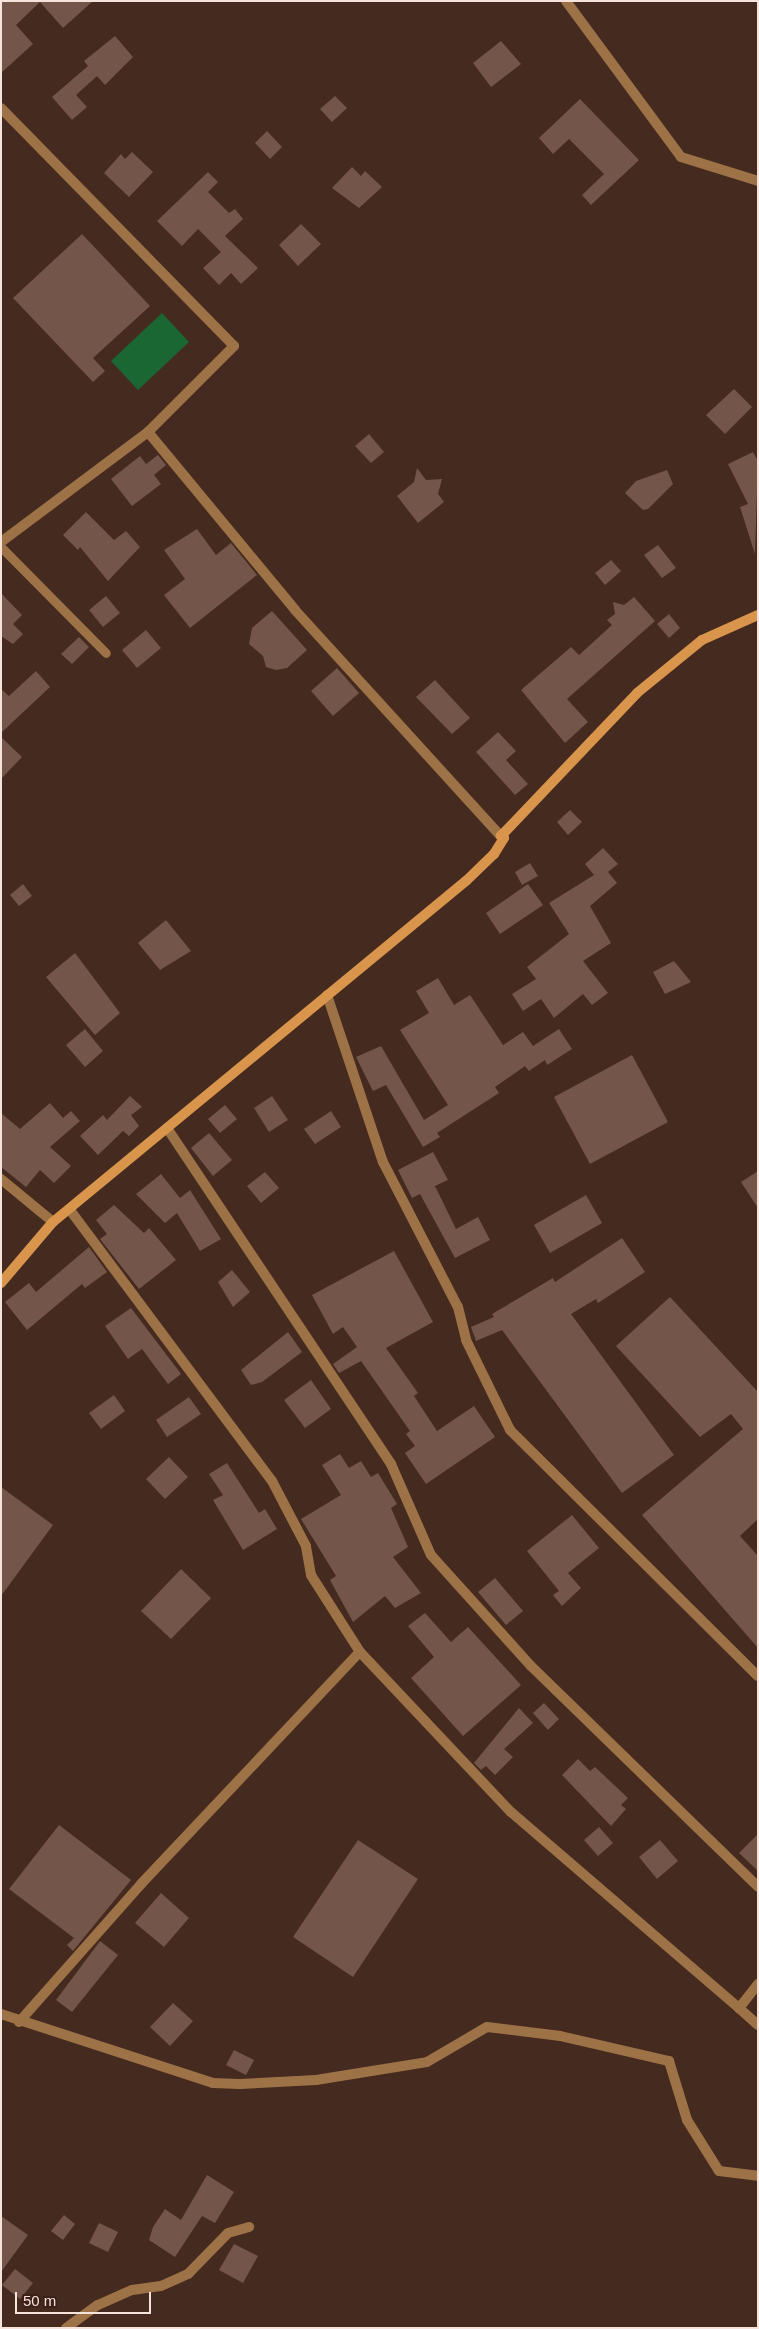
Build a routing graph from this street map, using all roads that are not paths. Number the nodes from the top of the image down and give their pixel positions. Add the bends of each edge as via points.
1 (566, 1) edge
2 (1, 108) edge
3 (758, 181) edge
4 (148, 432) junction
5 (1, 542) edge
6 (1, 547) edge
7 (758, 615) edge
8 (106, 653) dead end
9 (501, 836) junction
10 (327, 994) junction
11 (166, 1128) junction
12 (1, 1179) edge
13 (69, 1209) junction
14 (53, 1222) junction
15 (1, 1284) edge
16 (360, 1652) junction
17 (758, 1676) edge
18 (758, 1887) edge
19 (758, 1984) edge
20 (740, 2008) junction
21 (1, 2014) edge
22 (19, 2022) junction
23 (758, 2025) edge
24 (758, 2176) edge
25 (249, 2227) dead end
26 (66, 2328) edge

1 - 3 street via 681,157
2 - 4 street via 234,346
4 - 5 street
4 - 9 street via 295,610
6 - 8 lane
7 - 9 street via 702,640 637,693
9 - 10 street via 504,838 494,854 466,881
10 - 11 street
10 - 17 street via 384,1162 458,1307 466,1340 510,1430
11 - 13 street
11 - 18 street via 391,1464 431,1555 531,1666
12 - 14 street
13 - 14 street
13 - 16 street via 272,1481 306,1546 310,1575
14 - 15 street
16 - 20 street via 511,1812
16 - 22 street via 280,1733
19 - 20 street
20 - 23 street
21 - 22 street
22 - 24 street via 213,2083 240,2084 316,2080 427,2062 487,2027 560,2036 669,2061 688,2120 720,2171
25 - 26 street via 228,2233 188,2274 161,2286 132,2290 98,2305

